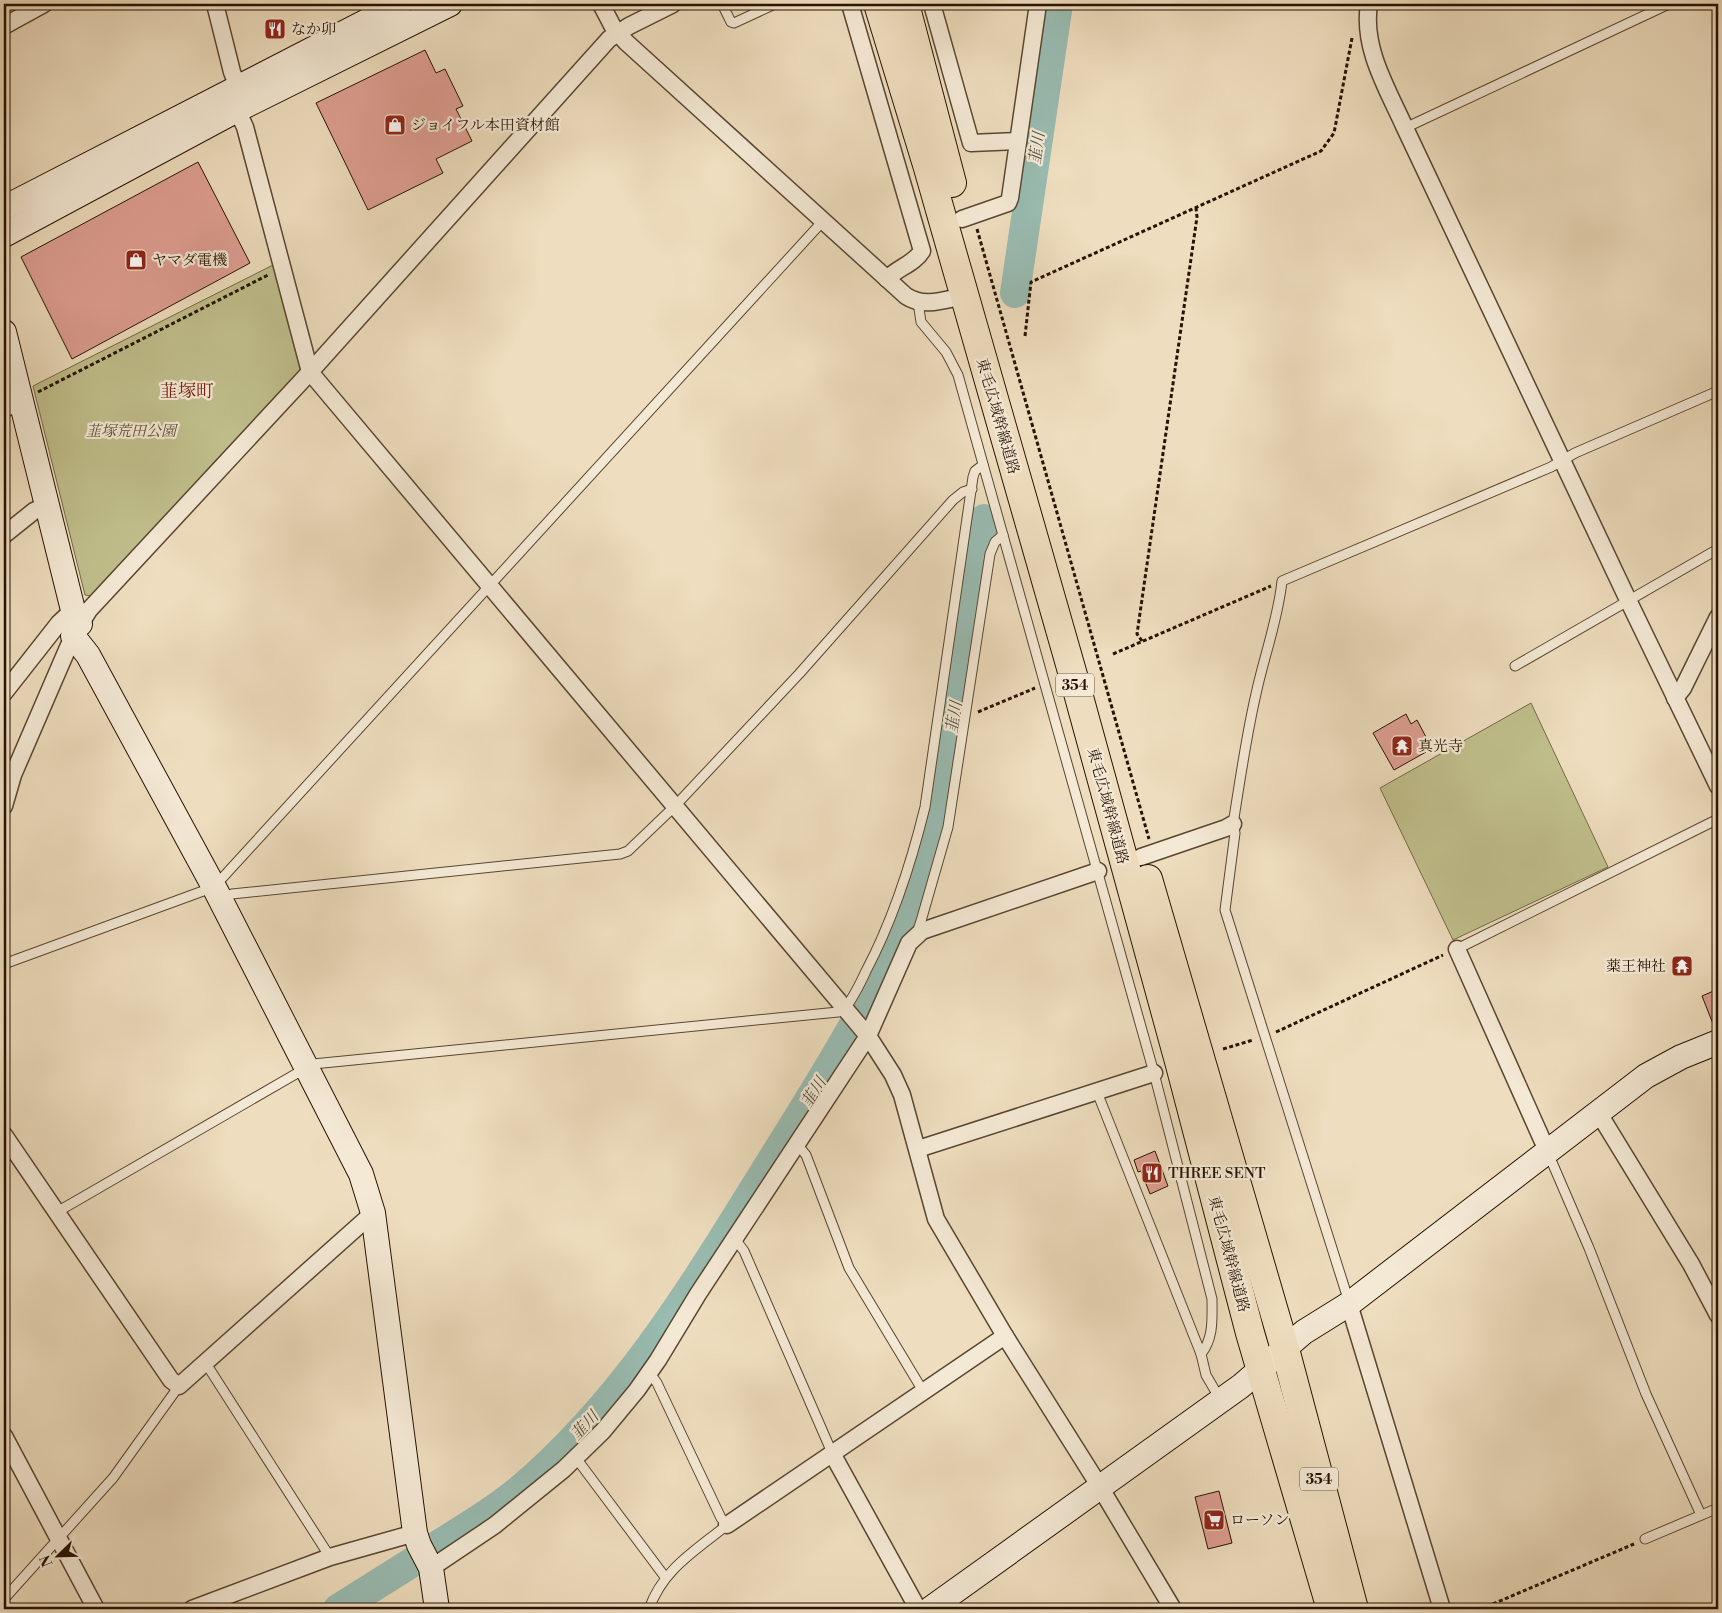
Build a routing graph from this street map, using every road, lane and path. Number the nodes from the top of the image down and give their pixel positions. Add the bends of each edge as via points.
1 (44, 4) edge
2 (215, 4) edge
3 (400, 4) edge
4 (450, 4) edge
5 (601, 4) edge
6 (673, 4) edge
7 (722, 4) edge
8 (775, 4) edge
9 (850, 4) edge
10 (878, 4) edge
11 (906, 4) edge
12 (932, 4) edge
13 (1038, 4) edge
14 (1369, 4) edge
15 (1669, 4) edge
16 (1366, 21) junction
17 (4, 26) edge
18 (618, 33) junction
19 (238, 87) junction
20 (238, 110) junction
21 (1404, 128) junction
22 (1018, 141) junction
23 (4, 208) edge
24 (1196, 208) junction
25 (823, 221) junction
26 (970, 225) junction
27 (4, 235) edge
28 (271, 273) dead end
29 (887, 279) junction
30 (964, 296) junction
31 (918, 302) junction
32 (4, 332) edge
33 (1025, 336) dead end
34 (310, 372) junction
35 (1718, 391) edge
36 (13, 404) edge
37 (1563, 460) junction
38 (983, 465) junction
39 (972, 489) junction
40 (47, 505) junction
41 (4, 535) edge
42 (1003, 535) junction
43 (1718, 549) edge
44 (1282, 581) junction
45 (491, 587) junction
46 (1628, 602) junction
47 (1718, 617) edge
48 (76, 623) junction
49 (1142, 641) junction
50 (1113, 654) dead end
51 (1515, 666) dead end
52 (1044, 684) junction
53 (4, 693) edge
54 (1674, 698) junction
55 (966, 718) junction
56 (1718, 786) edge
57 (4, 806) edge
58 (675, 806) junction
59 (1718, 819) edge
60 (1233, 824) junction
61 (1145, 847) junction
62 (1098, 872) junction
63 (216, 892) junction
64 (922, 931) junction
65 (1457, 949) junction
66 (4, 964) edge
67 (847, 1011) junction
68 (866, 1033) junction
69 (1265, 1036) junction
70 (1718, 1042) edge
71 (1223, 1049) dead end
72 (308, 1068) junction
73 (1154, 1073) junction
74 (1097, 1092) junction
75 (1598, 1112) junction
76 (4, 1135) edge
77 (797, 1144) junction
78 (918, 1149) junction
79 (1548, 1153) junction
80 (57, 1212) junction
81 (373, 1213) junction
82 (735, 1239) junction
83 (1349, 1304) junction
84 (1718, 1315) edge
85 (1005, 1336) junction
86 (1285, 1348) junction
87 (1201, 1354) junction
88 (205, 1362) junction
89 (1260, 1370) junction
90 (649, 1372) junction
91 (179, 1386) junction
92 (923, 1391) junction
93 (1220, 1400) junction
94 (4, 1436) edge
95 (833, 1455) junction
96 (576, 1458) junction
97 (1100, 1486) junction
98 (1718, 1508) edge
99 (1701, 1515) junction
100 (727, 1525) junction
101 (415, 1534) junction
102 (58, 1539) junction
103 (1645, 1539) joint
104 (330, 1557) junction
105 (431, 1568) junction
106 (665, 1577) junction
107 (4, 1599) edge
108 (96, 1609) edge
109 (192, 1609) edge
110 (437, 1609) edge
111 (649, 1609) edge
112 (918, 1609) edge
113 (930, 1609) edge
114 (1173, 1609) edge
115 (1331, 1609) edge
116 (1354, 1609) edge
117 (1442, 1609) edge
118 (1481, 1609) edge

1 - 17 street
2 - 19 street
3 - 19 street
4 - 20 street
5 - 18 street
6 - 18 street
7 - 8 lane via 734,23
9 - 29 street via 922,251
10 - 30 highway, 東毛広域幹線道路 / 354
11 - 26 highway, 東毛広域幹線道路 / 354
12 - 22 street via 971,143
13 - 22 street
14 - 16 street
15 - 21 lane
16 - 21 street via 1372,54
16 - 24 path via 1353,36 1334,133 1322,151
18 - 25 street
18 - 34 street
19 - 23 street
20 - 27 street
20 - 34 street via 245,126
21 - 37 street
22 - 26 street via 1008,203
24 - 33 path via 1031,282
24 - 49 path via 1137,634
25 - 29 street
25 - 45 lane
26 - 61 path
26 - 61 highway, 東毛広域幹線道路 / 354 via 1088,658
28 - 36 path
29 - 31 street
30 - 31 street
30 - 89 highway, 東毛広域幹線道路 / 354 via 1075,684
31 - 38 lane via 921,322 954,364
32 - 36 street
34 - 45 street
34 - 48 street
35 - 37 lane
36 - 40 street
37 - 44 lane
37 - 46 street
38 - 39 lane via 975,472
38 - 42 lane
39 - 58 lane via 953,500 799,674
39 - 67 lane via 925,808 907,874 891,916
40 - 41 street via 34,511
40 - 48 street
42 - 52 lane
42 - 55 lane via 995,542 990,554
43 - 46 lane
44 - 49 path
44 - 60 lane via 1280,602 1256,693
45 - 58 street
45 - 63 lane
46 - 51 lane
46 - 54 street
47 - 54 street via 1683,688
48 - 53 street via 59,623
48 - 57 street via 13,775
48 - 63 street via 88,655
49 - 50 path
52 - 55 path
52 - 62 lane
54 - 56 street
55 - 64 lane via 948,826 919,927
58 - 63 lane via 636,845 620,854 242,893
58 - 67 street
59 - 65 lane
60 - 61 street
60 - 69 lane via 1235,833 1225,910
61 - 86 highway, 東毛広域幹線道路 / 354
62 - 64 street
62 - 73 lane
63 - 66 lane
63 - 72 street
64 - 68 street via 909,943
65 - 69 path
65 - 79 street
67 - 68 street
67 - 72 lane via 320,1063
68 - 77 street
68 - 78 street via 893,1075
69 - 71 path
69 - 83 lane
70 - 75 street via 1646,1076
72 - 80 lane
72 - 81 street via 361,1174
73 - 74 street
73 - 87 lane via 1212,1299 1211,1333
74 - 78 street
74 - 87 lane
75 - 79 street
75 - 84 street via 1691,1264
76 - 80 street
77 - 82 street
77 - 92 lane via 806,1155 849,1268
78 - 85 street via 936,1219
79 - 83 street
79 - 99 lane via 1646,1394
80 - 91 street via 171,1380
81 - 88 street
81 - 101 street
82 - 90 street
82 - 95 lane via 744,1251
83 - 86 street
83 - 117 street
85 - 92 street
85 - 97 street
86 - 89 street
86 - 116 highway, 東毛広域幹線道路 / 354
87 - 93 lane via 1206,1374
88 - 91 street
88 - 104 lane
89 - 93 street
89 - 115 highway, 東毛広域幹線道路 / 354
90 - 96 street via 613,1419
90 - 100 lane
91 - 102 lane via 113,1478
92 - 95 street
93 - 97 street
94 - 102 street
95 - 100 street
95 - 112 street
96 - 105 street via 518,1508
96 - 106 lane
97 - 113 street
97 - 114 street
98 - 99 lane
99 - 103 lane
100 - 106 lane
101 - 104 street
101 - 105 street
102 - 107 lane
102 - 108 street
103 - 118 path
104 - 109 street
105 - 110 street
106 - 111 lane

